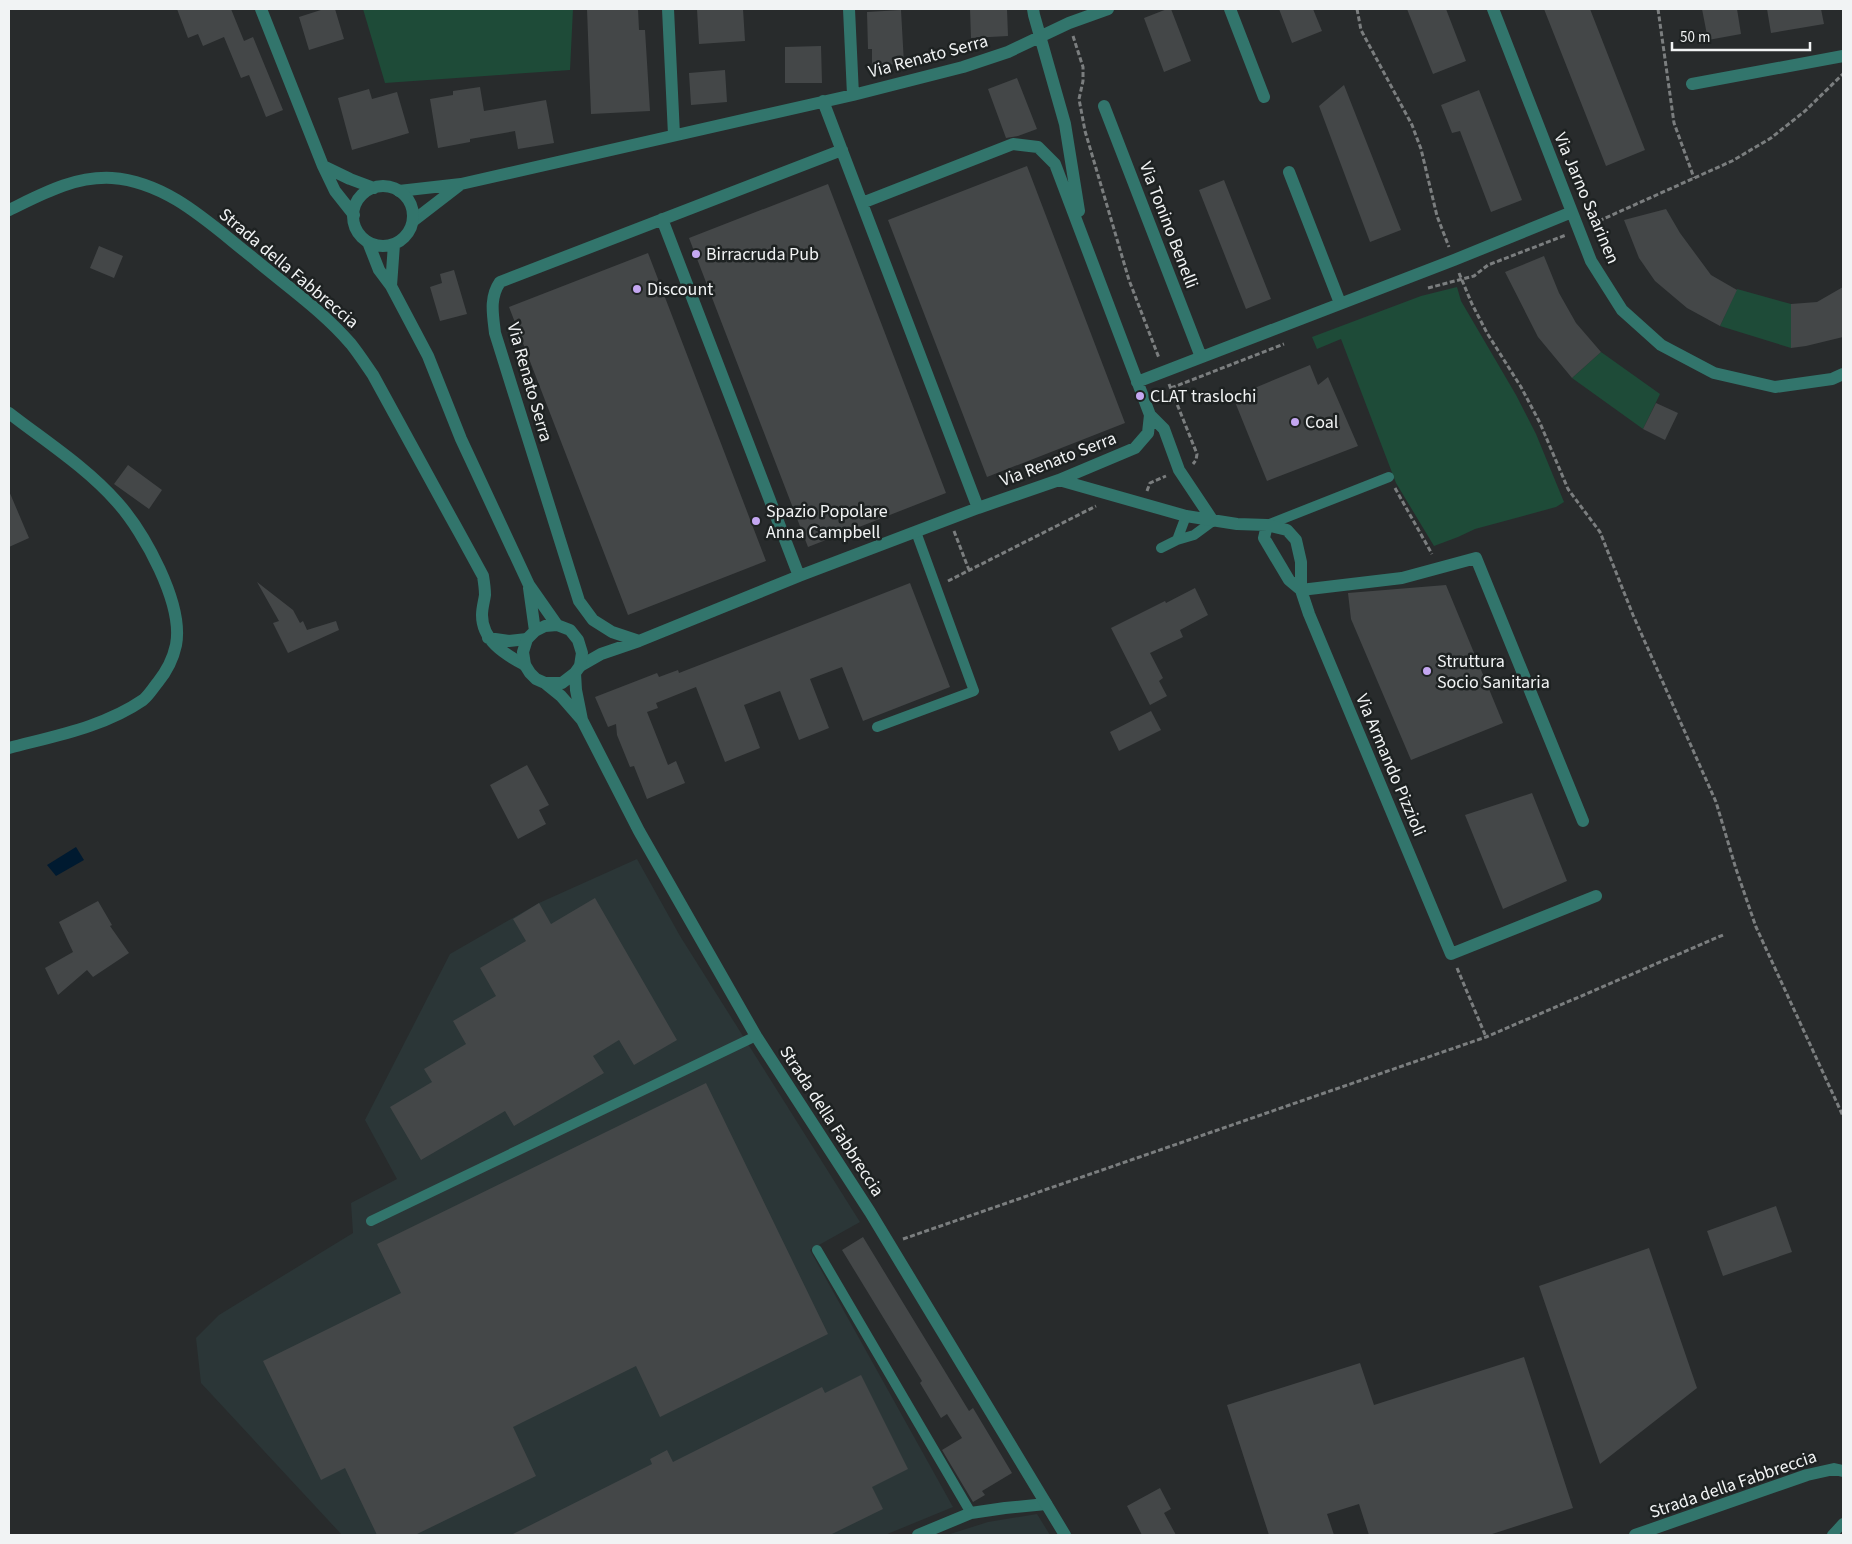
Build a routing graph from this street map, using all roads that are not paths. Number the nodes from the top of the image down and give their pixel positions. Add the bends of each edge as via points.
1 (261, 9) edge
2 (668, 9) edge
3 (848, 9) edge
4 (1033, 9) edge
5 (1108, 9) edge
6 (1230, 9) edge
7 (1493, 9) edge
8 (1040, 38) junction
9 (1843, 56) edge
10 (1692, 84) dead end
11 (853, 95) junction
12 (1264, 97) dead end
13 (823, 101) junction
14 (1104, 106) dead end
15 (674, 135) junction
16 (842, 150) junction
17 (323, 166) junction
18 (1289, 172) dead end
19 (461, 184) junction
20 (374, 188) junction
21 (398, 191) junction
22 (862, 203) junction
23 (9, 210) edge
24 (1572, 212) junction
25 (354, 215) junction
26 (662, 220) junction
27 (413, 221) junction
28 (1084, 238) junction
29 (368, 242) junction
30 (394, 244) junction
31 (391, 286) junction
32 (1340, 303) junction
33 (1201, 357) junction
34 (1843, 374) edge
35 (1137, 382) junction
36 (9, 413) edge
37 (1150, 415) junction
38 (1389, 477) road end
39 (1059, 480) junction
40 (978, 508) junction
41 (1186, 516) junction
42 (1213, 521) junction
43 (1267, 524) junction
44 (916, 532) junction
45 (1177, 540) junction
46 (1161, 548) dead end
47 (799, 576) junction
48 (529, 585) junction
49 (1301, 590) junction
50 (557, 625) junction
51 (531, 635) junction
52 (488, 638) junction
53 (639, 641) junction
54 (525, 665) junction
55 (578, 669) junction
56 (545, 683) junction
57 (582, 720) junction
58 (877, 727) dead end
59 (9, 748) edge
60 (1583, 821) dead end
61 (1596, 896) dead end
62 (756, 1036) junction
63 (371, 1221) dead end
64 (817, 1250) dead end
65 (1843, 1471) edge
66 (1046, 1504) junction
67 (971, 1513) junction
68 (1843, 1523) edge
69 (918, 1535) edge
70 (1065, 1535) edge
71 (1635, 1535) edge
72 (1832, 1535) edge

1 - 17 street
2 - 15 street
3 - 11 street
4 - 8 street
5 - 8 street, Via Renato Serra
6 - 12 street
7 - 24 street, Via Jarno Saarinen
8 - 11 street, Via Renato Serra via 963,66
8 - 28 street via 1065,124
9 - 10 street
11 - 13 street, Via Renato Serra
13 - 15 street, Via Renato Serra
13 - 16 street
14 - 33 street, Via Tonino Benelli
15 - 19 street, Via Renato Serra
16 - 22 street
16 - 26 street, Via Renato Serra
17 - 20 street
17 - 25 street via 335,192
18 - 32 street
19 - 21 street, Via Renato Serra
19 - 27 street, Via Renato Serra
20 - 21 street via 391,187
20 - 25 street via 360,198
21 - 27 street via 410,204
22 - 28 street via 1013,144 1038,146 1055,164
22 - 40 street
23 - 52 street, Strada della Fabbreccia via 60,185 86,179 113,178 142,184 195,211 320,312 351,344 373,375 483,576 483,628
24 - 32 street
24 - 34 street, Via Jarno Saarinen via 1591,262 1622,310 1661,345 1714,373 1775,386 1832,379
25 - 29 street via 357,231
26 - 47 street
26 - 53 street, Via Renato Serra via 500,282 494,291 492,307 495,333 579,601 593,620 612,632
27 - 30 street via 403,238
28 - 35 street
29 - 30 street via 377,246
29 - 31 street, Strada della Fabbreccia via 379,270
30 - 31 street
31 - 48 street, Strada della Fabbreccia via 428,356 461,439
32 - 33 street
33 - 35 street
35 - 37 street
36 - 59 street via 81,468 117,502 142,537 165,580 176,615 176,645 167,671 145,698 118,715 81,729
37 - 39 street, Via Renato Serra via 1148,433 1135,448
37 - 42 street via 1164,429 1179,470
38 - 43 lane
39 - 40 street, Via Renato Serra
39 - 41 street, Via Armando Pizzioli
40 - 44 street, Via Renato Serra
41 - 42 street, Via Armando Pizzioli
41 - 45 lane
42 - 43 street, Via Armando Pizzioli
42 - 45 lane via 1194,535
43 - 49 street, Via Armando Pizzioli via 1264,538 1289,580
43 - 49 street, Via Armando Pizzioli via 1287,530 1296,540 1301,562
44 - 47 street, Via Renato Serra
44 - 58 lane via 974,691
45 - 46 lane
47 - 53 street, Via Renato Serra
48 - 50 street, Strada della Fabbreccia
48 - 51 street, Strada della Fabbreccia
49 - 60 street via 1402,578 1476,558
49 - 61 street, Via Armando Pizzioli via 1451,954
50 - 51 street via 546,626
50 - 55 street, Strada della Fabbreccia via 570,630 578,640 582,652
51 - 52 street via 508,641
51 - 54 street, Strada della Fabbreccia via 523,652
52 - 54 street, Strada della Fabbreccia via 509,657
53 - 55 street, Via Renato Serra via 601,654
54 - 56 street, Strada della Fabbreccia via 536,679
55 - 56 street via 562,683
55 - 57 street, Strada della Fabbreccia via 576,690
56 - 57 street, Strada della Fabbreccia
57 - 62 street, Strada della Fabbreccia via 640,831
62 - 63 lane
62 - 66 street, Strada della Fabbreccia via 870,1212
64 - 67 lane
65 - 71 street, Strada della Fabbreccia via 1834,1469 1807,1475
66 - 67 street
66 - 70 street, Strada della Fabbreccia
67 - 69 street
68 - 72 lane

